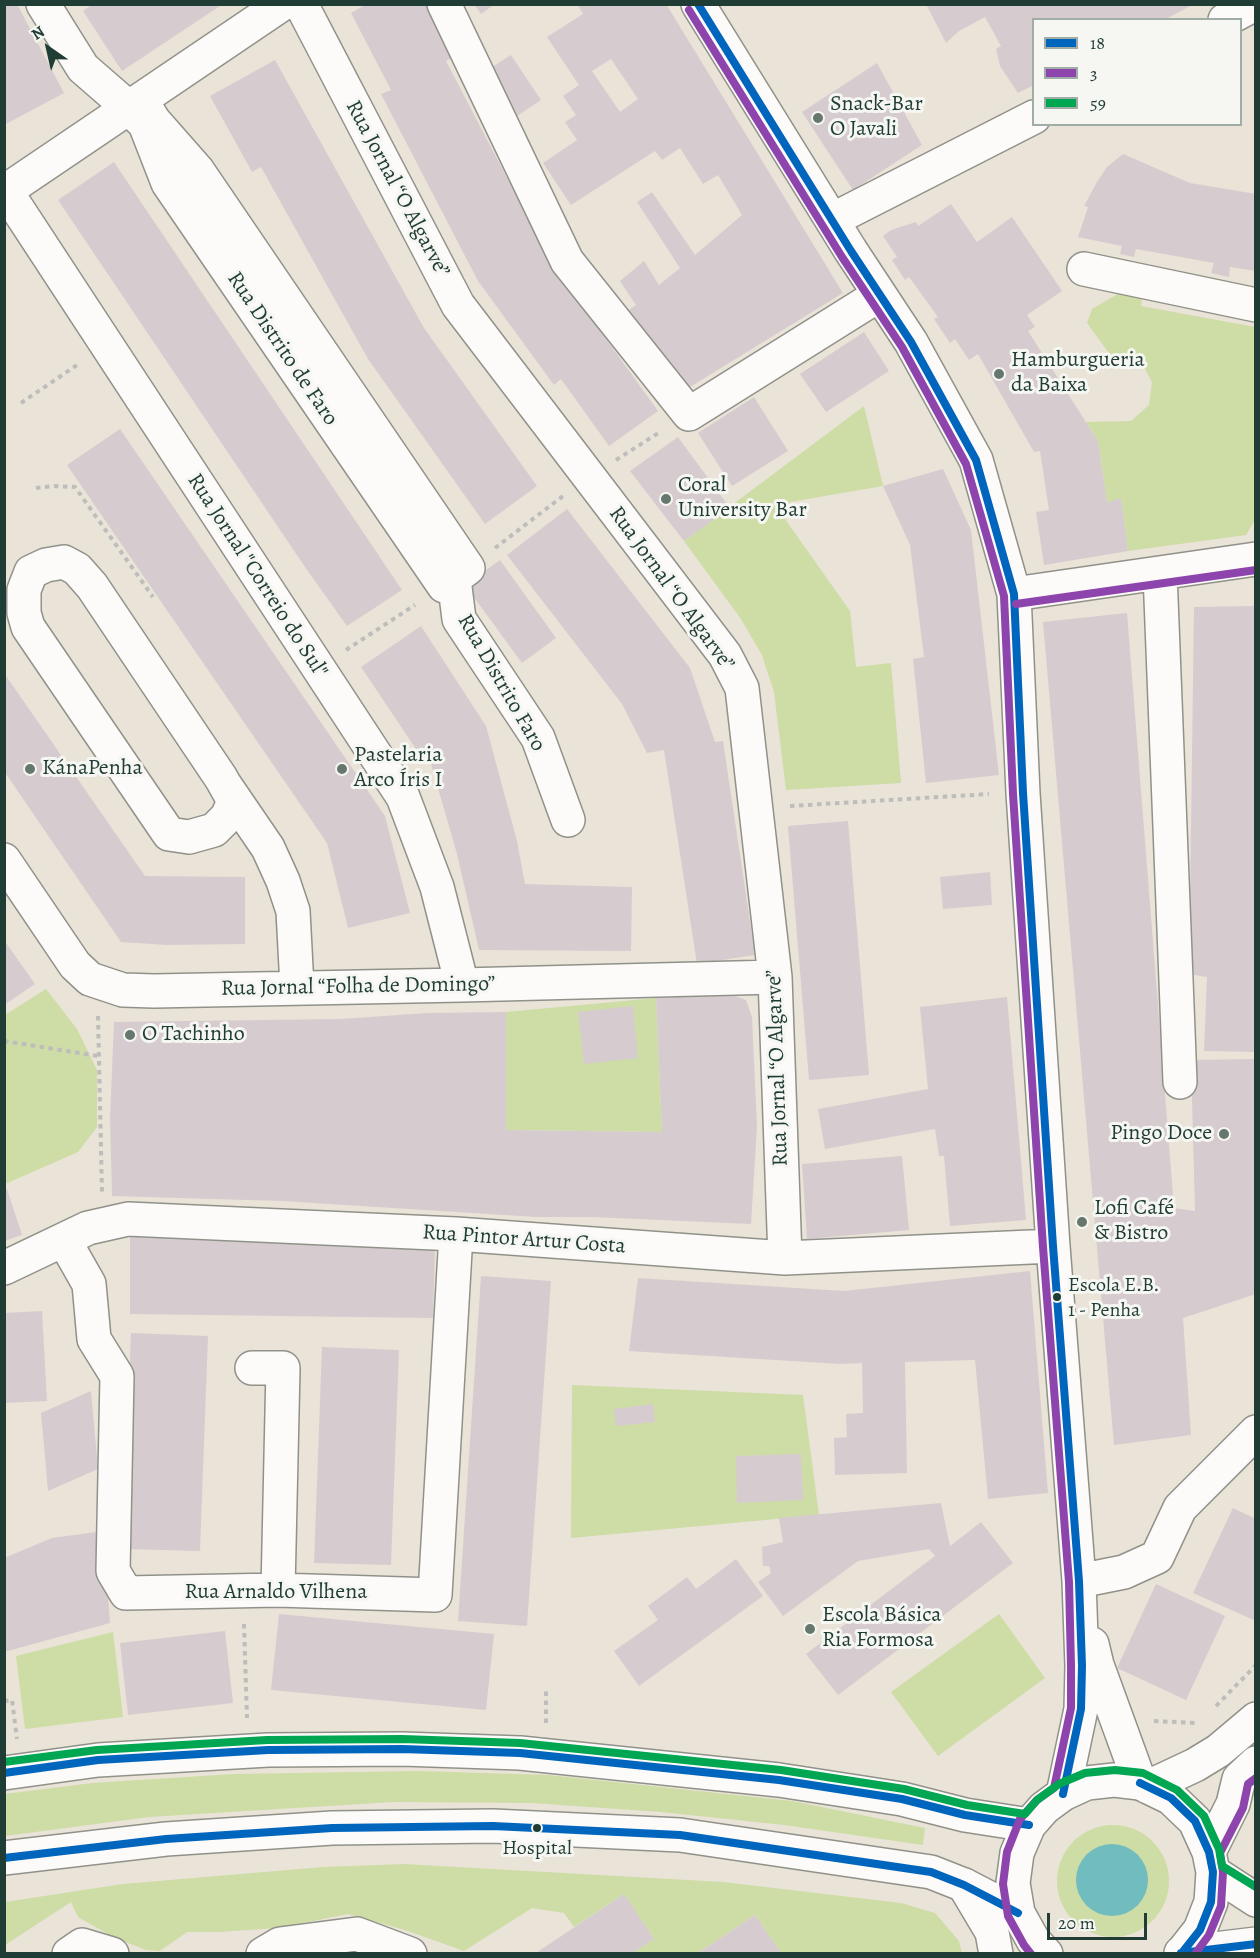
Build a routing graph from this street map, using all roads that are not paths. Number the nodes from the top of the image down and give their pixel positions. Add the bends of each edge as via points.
1 (282, 4) edge
2 (301, 4) edge
3 (444, 4) edge
4 (698, 4) edge
5 (1255, 4) edge
6 (47, 6) edge
7 (1229, 18) edge
8 (135, 104) junction
9 (1032, 118) edge
10 (5, 191) edge
11 (832, 220) junction
12 (1084, 269) dead end
13 (879, 295) junction
14 (1256, 305) edge
15 (1256, 559) edge
16 (31, 572) junction
17 (1160, 573) junction
18 (455, 578) joint
19 (4, 592) edge
20 (1014, 594) junction
21 (4, 605) edge
22 (28, 627) junction
23 (220, 778) junction
24 (568, 820) dead end
25 (189, 837) junction
26 (268, 848) junction
27 (4, 860) edge
28 (776, 977) junction
29 (462, 986) junction
30 (297, 987) junction
31 (1180, 1082) dead end
32 (456, 1234) junction
33 (64, 1240) junction
34 (1053, 1246) junction
35 (785, 1258) junction
36 (4, 1268) edge
37 (252, 1368) dead end
38 (1256, 1432) edge
39 (1079, 1581) junction
40 (278, 1590) junction
41 (1256, 1719) edge
42 (1256, 1763) edge
43 (4, 1773) edge
44 (1144, 1785) junction
45 (1063, 1794) junction
46 (1029, 1825) junction
47 (4, 1858) edge
48 (1211, 1862) junction
49 (964, 1886) junction
50 (1256, 1900) edge
51 (1020, 1918) junction
52 (1256, 1944) edge
53 (69, 1953) edge
54 (111, 1953) edge
55 (262, 1953) edge
56 (410, 1953) edge
57 (996, 1953) edge
58 (1012, 1953) edge
59 (1046, 1953) edge
60 (1181, 1953) edge

1 - 8 street
2 - 28 street, Rua Jornal “O Algarve” via 458,305 725,655 742,688
3 - 13 street via 567,261 689,414
4 - 11 street
5 - 7 street
6 - 8 street, Rua Distrito de Faro via 83,68
8 - 10 street
8 - 18 street, Rua Distrito de Faro via 198,171
9 - 11 street
10 - 29 street, Rua Jornal "Correio do Sul" via 403,797 437,887
11 - 13 street
12 - 14 street
13 - 20 street via 911,342 976,460
15 - 17 street
16 - 19 street
16 - 22 street via 24,590
16 - 23 street via 64,562 78,569
17 - 20 street
17 - 31 street
18 - 24 street, Rua Distrito Faro via 459,619 538,738
20 - 34 street
21 - 22 street
22 - 25 street via 159,821 169,834
23 - 25 street via 234,801 227,817 214,830
23 - 26 street
25 - 26 street via 232,837
26 - 30 street via 293,912
27 - 30 street, Rua Jornal “Folha de Domingo” via 75,964 90,979 123,990
28 - 29 street, Rua Jornal “Folha de Domingo”
28 - 35 street, Rua Jornal “O Algarve”
29 - 30 street, Rua Jornal “Folha de Domingo”
32 - 33 street, Rua Pintor Artur Costa via 128,1219 103,1223
32 - 35 street, Rua Pintor Artur Costa
32 - 40 street, Rua Arnaldo Vilhena via 435,1595
33 - 36 street, Rua Pintor Artur Costa
33 - 40 street, Rua Arnaldo Vilhena via 90,1284 94,1339 117,1376 113,1571 126,1593
34 - 35 street, Rua Pintor Artur Costa
34 - 39 street
37 - 40 street via 283,1368
38 - 39 street via 1180,1508 1157,1557 1124,1572
39 - 44 street via 1096,1665
39 - 45 street via 1081,1709
41 - 44 street via 1195,1765
42 - 48 street via 1239,1779
43 - 46 street via 98,1760 248,1751 402,1749 520,1753 780,1780
44 - 45 street via 1114,1779 1087,1783
44 - 48 street via 1171,1798 1195,1821
45 - 46 street
46 - 51 street via 1017,1853 1013,1883
47 - 49 street via 166,1839 332,1828 493,1826 680,1835 931,1872
48 - 50 street
48 - 60 street via 1207,1912 1200,1930
49 - 51 street
49 - 57 street via 992,1932
51 - 58 street
51 - 59 street
52 - 60 street
53 - 54 street via 82,1946
55 - 56 street via 280,1944 357,1934

